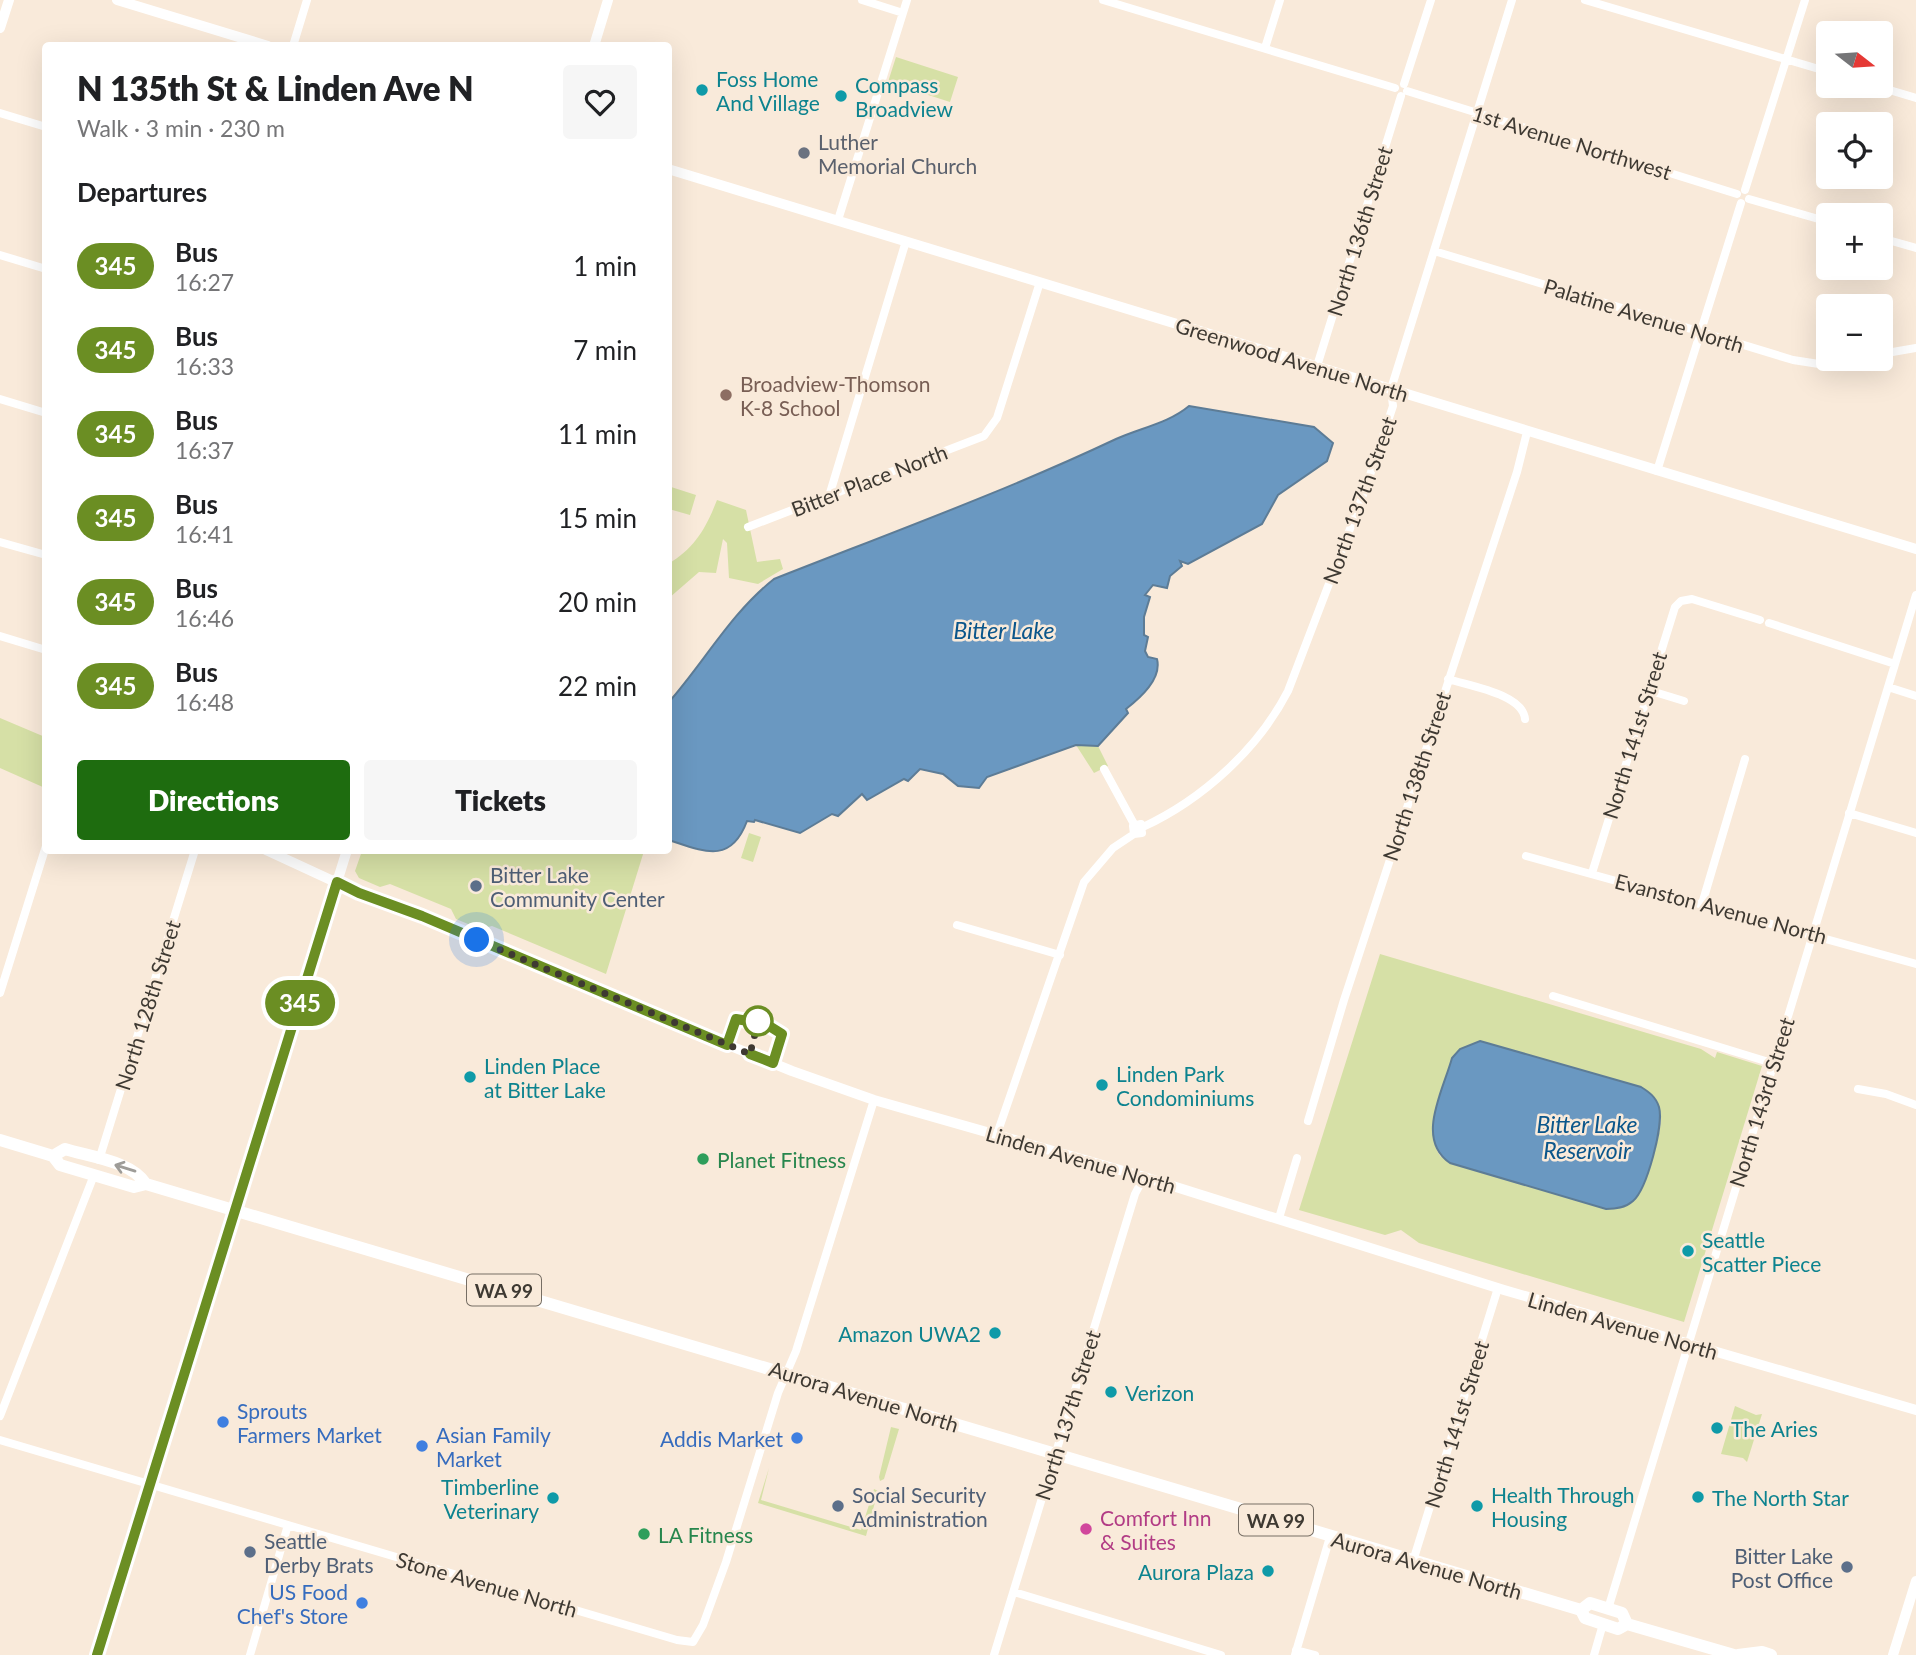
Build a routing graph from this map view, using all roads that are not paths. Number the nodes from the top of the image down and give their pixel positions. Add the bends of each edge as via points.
1 (9, 0) edge
2 (117, 0) edge
3 (307, 0) edge
4 (607, 0) edge
5 (862, 0) edge
6 (907, 0) edge
7 (1103, 0) edge
8 (1280, 0) edge
9 (1431, 0) edge
10 (1512, 0) edge
11 (1585, 0) edge
12 (1805, 0) edge
13 (903, 13) junction
14 (0, 28) edge
15 (255, 42) edge
16 (294, 42) edge
17 (595, 42) edge
18 (1265, 48) junction
19 (1786, 59) junction
20 (1816, 68) edge
21 (1402, 90) junction
22 (1894, 91) edge
23 (1916, 98) edge
24 (0, 113) edge
25 (1478, 113) junction
26 (42, 126) edge
27 (672, 170) edge
28 (1743, 197) junction
29 (1816, 218) edge
30 (838, 220) junction
31 (906, 241) junction
32 (1893, 241) edge
33 (1916, 248) edge
34 (1434, 251) junction
35 (0, 255) edge
36 (42, 268) edge
37 (1040, 282) junction
38 (1701, 332) junction
39 (1916, 348) edge
40 (1893, 352) edge
41 (1816, 364) edge
42 (1317, 366) junction
43 (1391, 389) junction
44 (0, 399) edge
45 (42, 412) edge
46 (1527, 432) junction
47 (1657, 471) junction
48 (830, 493) junction
49 (748, 527) dead end
50 (0, 542) edge
51 (1916, 550) edge
52 (42, 554) edge
53 (1916, 595) edge
54 (0, 636) edge
55 (42, 649) edge
56 (1895, 664) junction
57 (1448, 679) junction
58 (1888, 687) junction
59 (1648, 690) junction
60 (1916, 696) edge
61 (1684, 701) dead end
62 (1525, 719) dead end
63 (1745, 760) dead end
64 (1104, 769) dead end
65 (1849, 813) junction
66 (1139, 826) junction
67 (1916, 833) edge
68 (43, 854) edge
69 (194, 854) edge
70 (275, 854) edge
71 (347, 854) edge
72 (1526, 856) dead end
73 (1592, 873) junction
74 (337, 882) junction
75 (1702, 904) junction
76 (957, 925) dead end
77 (1811, 937) junction
78 (1060, 955) junction
79 (1916, 964) edge
80 (0, 993) edge
81 (1553, 996) dead end
82 (1772, 1063) junction
83 (1858, 1089) dead end
84 (874, 1100) junction
85 (1916, 1105) edge
86 (1308, 1121) dead end
87 (997, 1135) junction
88 (0, 1140) edge
89 (53, 1156) junction
90 (1297, 1158) dead end
91 (99, 1160) junction
92 (94, 1175) junction
93 (1144, 1177) junction
94 (146, 1184) junction
95 (237, 1211) junction
96 (1279, 1218) junction
97 (1498, 1288) junction
98 (1688, 1344) junction
99 (785, 1372) junction
100 (1916, 1410) edge
101 (0, 1416) edge
102 (0, 1440) edge
103 (1056, 1454) junction
104 (150, 1483) junction
105 (288, 1525) junction
106 (1330, 1537) junction
107 (1413, 1561) junction
108 (1916, 1581) edge
109 (1014, 1592) junction
110 (1608, 1609) junction
111 (1581, 1610) junction
112 (1603, 1624) junction
113 (1627, 1624) junction
114 (1295, 1652) edge
115 (97, 1655) edge
116 (250, 1655) edge
117 (994, 1655) edge
118 (1221, 1655) edge
119 (1315, 1655) edge
120 (1594, 1655) edge
121 (1736, 1655) edge
122 (1771, 1655) edge
123 (1893, 1655) edge

1 - 14 street
2 - 15 main road
3 - 16 street
4 - 17 street
5 - 13 street
6 - 13 street
7 - 18 street, 1st Avenue Northwest
8 - 18 street
9 - 21 street, North 136th Street
10 - 25 street, North 137th Street
11 - 19 street
12 - 19 street
13 - 30 street
18 - 21 street, 1st Avenue Northwest
19 - 20 street
19 - 28 street
21 - 25 street, 1st Avenue Northwest
21 - 42 street, North 136th Street
22 - 23 street
24 - 26 street
25 - 28 street, 1st Avenue Northwest
25 - 34 street, North 137th Street
27 - 30 main road, Greenwood Avenue North
28 - 29 street, 1st Avenue Northwest
28 - 38 street
30 - 31 main road, Greenwood Avenue North
31 - 37 main road, Greenwood Avenue North
31 - 48 street
32 - 33 street
34 - 38 street, Palatine Avenue North
34 - 43 street, North 137th Street
35 - 36 street
37 - 42 main road, Greenwood Avenue North
37 - 48 street, Bitter Place North via 989,432
38 - 41 street, Palatine Avenue North
38 - 47 street
39 - 40 street
42 - 43 main road, Greenwood Avenue North
43 - 46 main road, Greenwood Avenue North
43 - 66 street, North 137th Street via 1393,406 1367,487 1272,722 1203,790 1165,817
44 - 45 street
46 - 47 main road, Greenwood Avenue North
46 - 57 street, North 138th Street
47 - 51 main road, Greenwood Avenue North
48 - 49 street, Bitter Place North
50 - 52 street
53 - 56 street, North 143rd Street
54 - 55 street
56 - 58 street, North 143rd Street
56 - 59 street, North 141st Street via 1692,599 1681,601 1671,612
57 - 62 street via 1514,700
57 - 86 street, North 138th Street
58 - 60 street
58 - 65 street, North 143rd Street
59 - 61 street
59 - 73 street, North 141st Street
63 - 75 street
64 - 66 street
65 - 67 street
65 - 77 street, North 143rd Street
66 - 78 street via 1090,871
68 - 80 street
69 - 91 street, North 128th Street
70 - 74 street, Linden Avenue North
71 - 74 main road
72 - 73 street, Evanston Avenue North
73 - 75 street, Evanston Avenue North
74 - 84 street, Linden Avenue North via 792,1071
74 - 95 main road
75 - 77 street, Evanston Avenue North
76 - 78 street
77 - 79 street, Evanston Avenue North via 1823,936
77 - 82 street, North 143rd Street
78 - 87 street
81 - 82 street
82 - 98 street, North 143rd Street
83 - 85 street
84 - 87 street, Linden Avenue North
84 - 99 street via 796,1351
87 - 93 street, Linden Avenue North
88 - 89 highway, Aurora Avenue North / WA 99
89 - 91 highway, Aurora Avenue North / WA 99 via 65,1149
89 - 92 highway, Aurora Avenue North / WA 99 via 60,1165
90 - 96 street
94 -> 91 highway, Aurora Avenue North / WA 99 via 138,1172
92 - 94 highway, Aurora Avenue North / WA 99 via 134,1187
92 - 101 street
93 - 96 street, Linden Avenue North
93 - 103 street, North 137th Street
94 - 95 highway, Aurora Avenue North / WA 99
95 - 99 highway, Aurora Avenue North / WA 99
95 - 104 main road
96 - 97 street, Linden Avenue North
97 - 98 street, Linden Avenue North
97 - 107 street, North 141st Street
98 - 100 street, Linden Avenue North
98 - 110 street, North 143rd Street
99 - 103 highway, Aurora Avenue North / WA 99
99 - 105 street, Stone Avenue North via 726,1562 693,1642
102 - 104 street, Stone Avenue North
103 - 106 highway, Aurora Avenue North / WA 99
103 - 109 street, North 137th Street
104 - 105 street, Stone Avenue North
104 - 115 main road
105 - 116 street
106 - 107 highway, Aurora Avenue North / WA 99
106 - 114 street
107 - 111 highway, Aurora Avenue North / WA 99
108 - 123 main road
109 - 117 street, North 137th Street
109 - 118 street
110 - 111 highway, Aurora Avenue North / WA 99 via 1590,1603
110 - 113 highway via 1622,1614
111 - 112 highway, Aurora Avenue North / WA 99 via 1585,1618
112 - 113 highway via 1618,1629
112 - 120 street
113 - 121 highway
114 - 119 street
121 - 122 highway

